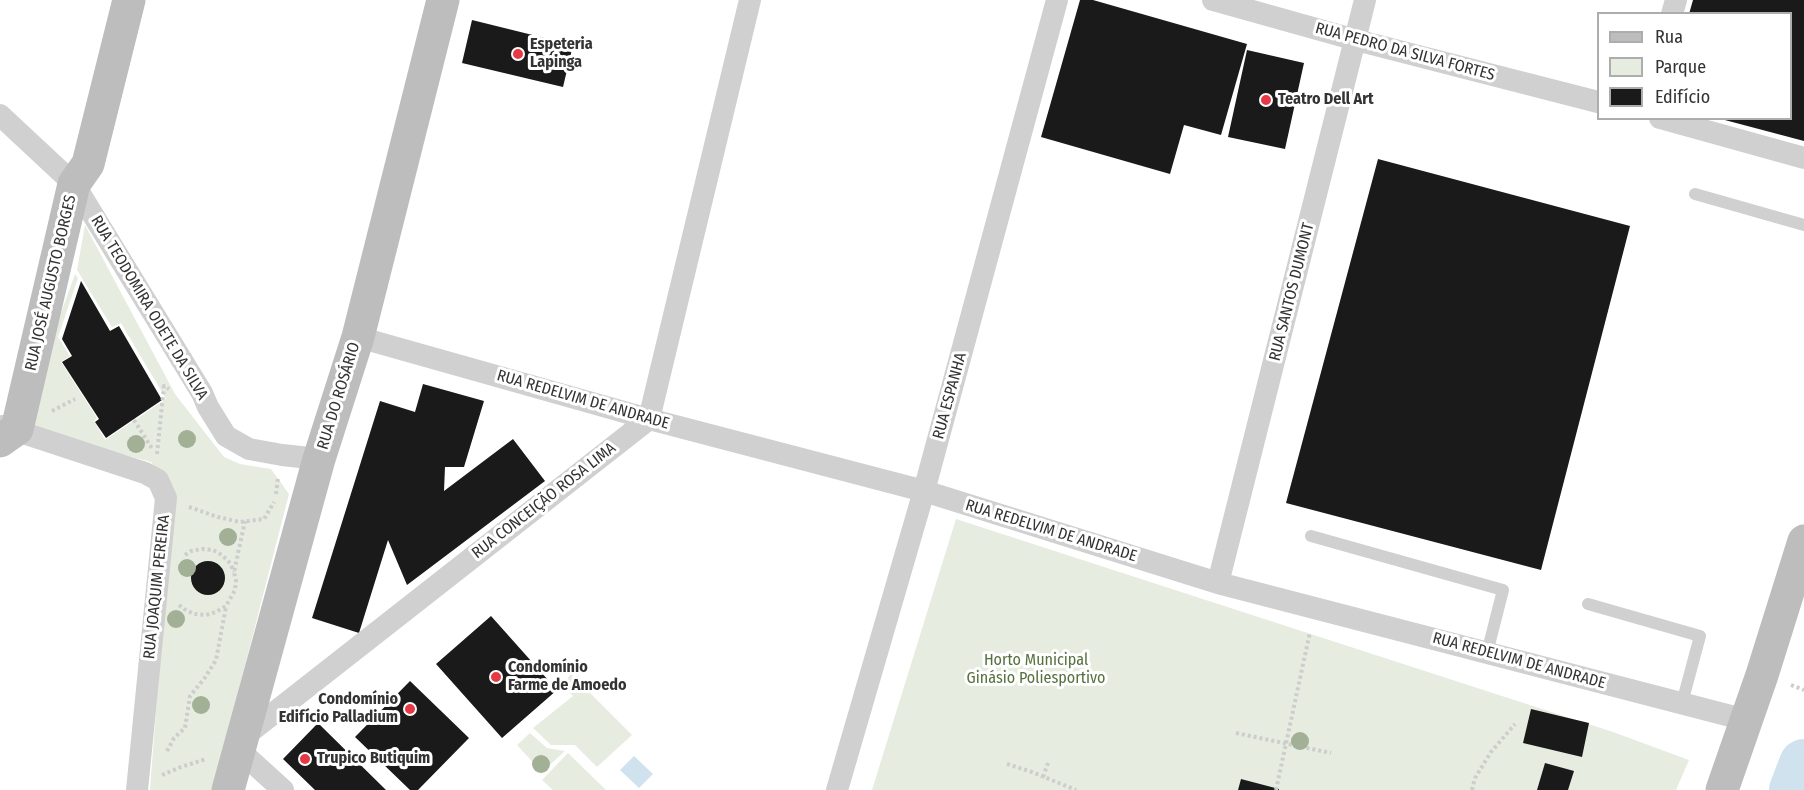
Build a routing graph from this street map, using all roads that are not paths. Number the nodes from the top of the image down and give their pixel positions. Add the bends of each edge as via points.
1 (129, 0) edge
2 (443, 0) edge
3 (750, 0) edge
4 (1057, 0) edge
5 (1213, 0) edge
6 (1365, 0) edge
7 (1356, 39) junction
8 (1597, 101) edge
9 (0, 114) edge
10 (1667, 120) edge
11 (1804, 158) edge
12 (74, 184) junction
13 (1695, 194) dead end
14 (1804, 225) edge
15 (358, 337) junction
16 (649, 418) junction
17 (6, 432) edge
18 (320, 459) junction
19 (924, 491) junction
20 (1311, 536) dead end
21 (1801, 560) edge
22 (1218, 583) junction
23 (1588, 604) dead end
24 (1487, 653) junction
25 (1682, 704) junction
26 (1746, 720) junction
27 (232, 748) junction
28 (136, 790) edge
29 (228, 790) edge
30 (283, 790) edge
31 (837, 790) edge
32 (1722, 790) edge

1 - 12 street, RUA JOSÉ AUGUSTO BORGES via 88,164
2 - 15 street, RUA DO ROSÁRIO
3 - 16 street
4 - 19 street, RUA ESPANHA
5 - 7 street, RUA PEDRO DA SILVA FORTES
6 - 7 street, RUA SANTOS DUMONT
7 - 8 street, RUA PEDRO DA SILVA FORTES
7 - 22 street, RUA SANTOS DUMONT
9 - 12 street, RUA TEODOMIRA ODETE DA SILVA
10 - 11 street
12 - 17 street, RUA JOSÉ AUGUSTO BORGES
12 - 18 street, RUA TEODOMIRA ODETE DA SILVA via 226,436 249,448
13 - 14 lane
15 - 16 street, RUA REDELVIM DE ANDRADE
15 - 18 street, RUA DO ROSÁRIO
16 - 19 street, RUA REDELVIM DE ANDRADE
16 - 27 street, RUA CONCEIÇÃO ROSA LIMA
17 - 28 street, RUA JOAQUIM PEREIRA via 146,473 158,480 166,498
18 - 27 street, RUA DO ROSÁRIO
19 - 22 street, RUA REDELVIM DE ANDRADE
19 - 31 street, RUA ESPANHA
20 - 24 lane via 1503,590
21 - 26 street
22 - 24 street, RUA REDELVIM DE ANDRADE
23 - 25 lane via 1700,636
24 - 25 street, RUA REDELVIM DE ANDRADE
25 - 26 street, RUA REDELVIM DE ANDRADE
26 - 32 street
27 - 29 street, RUA DO ROSÁRIO
27 - 30 street

